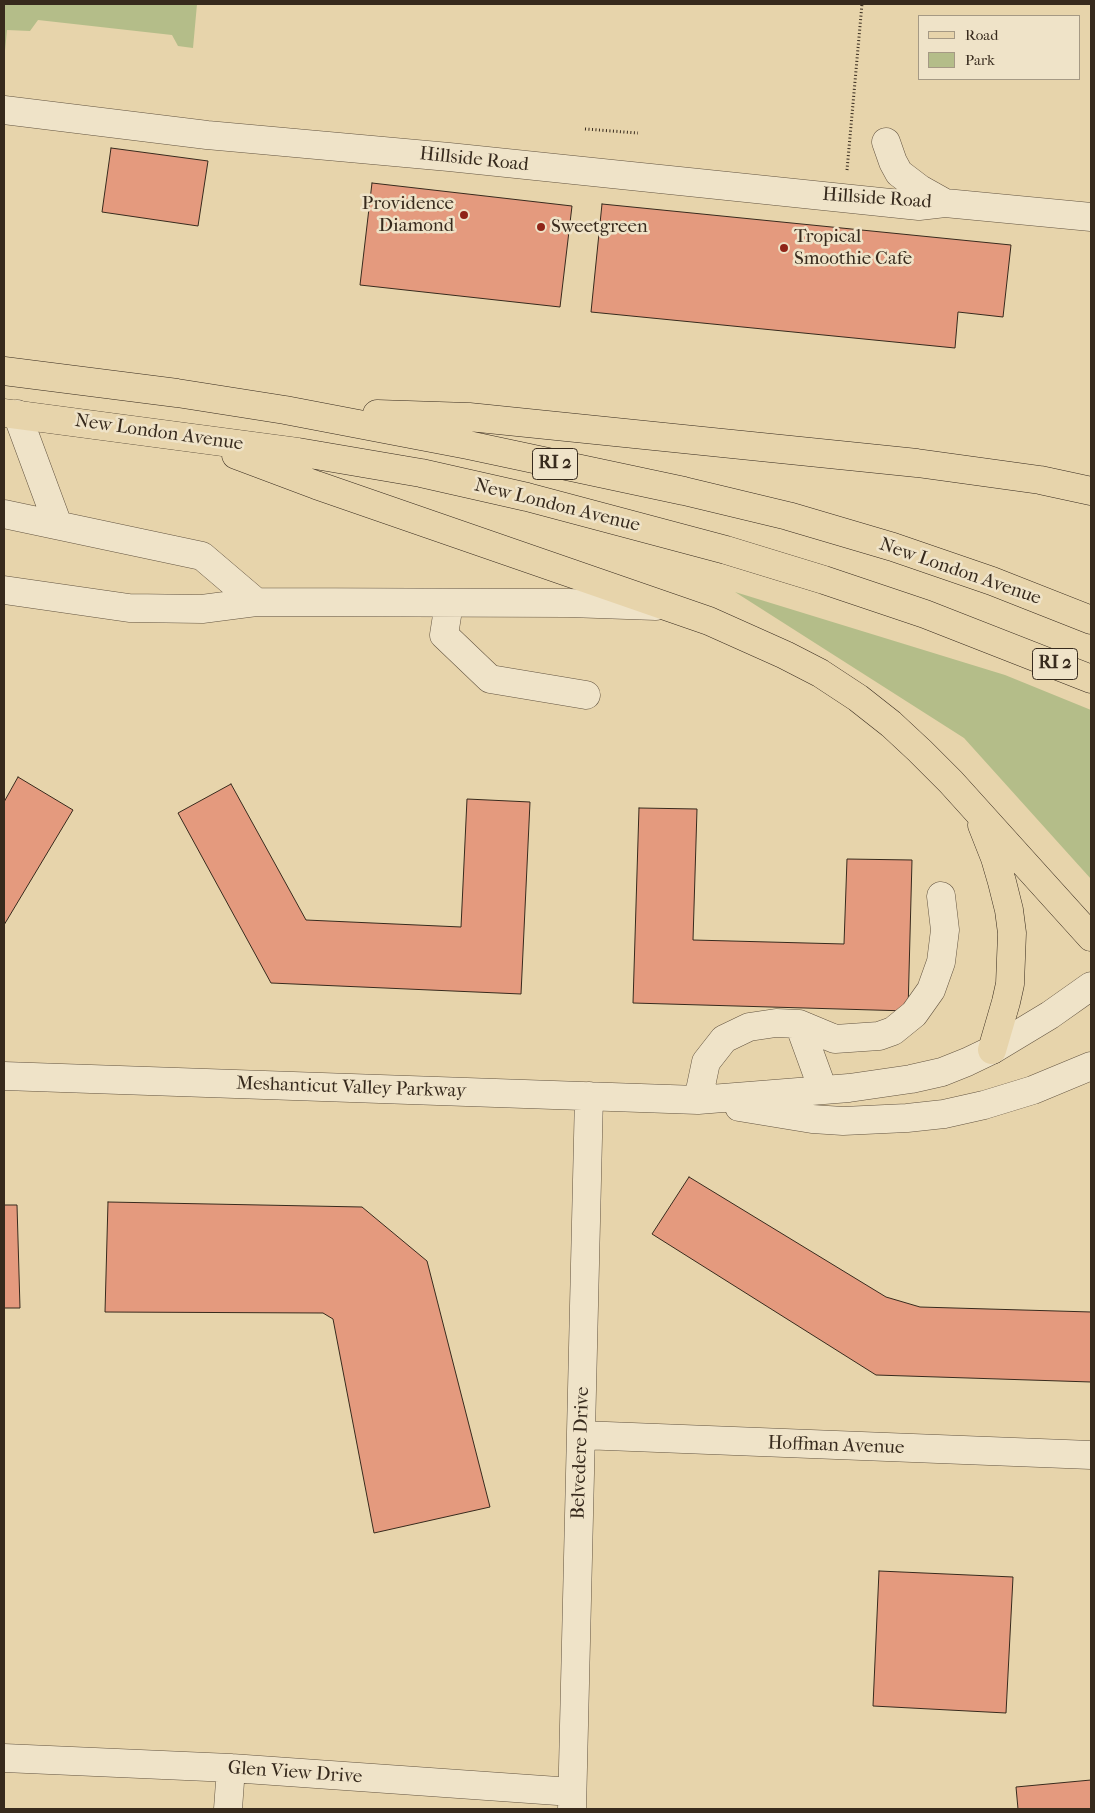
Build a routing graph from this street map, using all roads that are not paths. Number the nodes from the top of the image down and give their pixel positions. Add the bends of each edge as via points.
1 (4, 110) edge
2 (886, 142) dead end
3 (945, 203) junction
4 (1091, 217) edge
5 (4, 371) edge
6 (285, 410) junction
7 (11, 414) edge
8 (185, 436) junction
9 (1091, 491) edge
10 (4, 514) edge
11 (58, 526) junction
12 (4, 590) edge
13 (256, 602) junction
14 (449, 603) junction
15 (670, 607) junction
16 (1091, 620) edge
17 (1091, 679) edge
18 (586, 695) dead end
19 (976, 810) junction
20 (941, 896) dead end
21 (1091, 937) edge
22 (1091, 986) edge
23 (799, 1024) junction
24 (992, 1050) junction
25 (1091, 1066) edge
26 (4, 1076) edge
27 (823, 1090) junction
28 (589, 1096) junction
29 (698, 1100) junction
30 (581, 1435) junction
31 (1091, 1455) edge
32 (8, 1756) edge
33 (231, 1768) junction
34 (572, 1801) edge
35 (228, 1809) edge

1 - 3 street, Hillside Road via 207,135 919,206
2 - 3 street, Hillside Road via 899,173
3 - 4 street, Hillside Road
5 - 6 main road, New London Avenue / RI 2
6 - 9 main road via 469,418 655,436 917,463 1040,480
6 - 16 main road, New London Avenue / RI 2 via 468,445 788,516 902,550
7 - 8 main road, New London Avenue / RI 2
7 - 11 street
8 - 15 main road via 316,485
8 - 17 main road, New London Avenue / RI 2 via 422,473 626,522 726,550 944,621
10 - 11 street
11 - 13 street via 202,556
12 - 13 street via 129,608 202,609
13 - 14 street
14 - 15 street
14 - 18 street via 444,635 490,679
15 - 19 main road via 709,621 820,673 891,724
19 - 21 main road
19 - 24 main road via 996,858 1012,933 1010,984
20 - 23 street via 945,930 941,962 931,990 914,1014 893,1032 835,1040
22 - 24 street, Meshanticut Valley Parkway
23 - 27 street
23 - 29 street via 749,1027 724,1039 706,1062
24 - 27 street, Meshanticut Valley Parkway via 942,1072 919,1078
25 - 29 street, Meshanticut Valley Parkway via 984,1105 907,1118 812,1119
26 - 28 street, Meshanticut Valley Parkway
27 - 29 street, Meshanticut Valley Parkway
28 - 29 street, Meshanticut Valley Parkway
28 - 30 street, Belvedere Drive
30 - 31 street, Hoffman Avenue
30 - 34 street, Belvedere Drive
32 - 33 street, Glen View Drive
33 - 34 street, Glen View Drive
33 - 35 street

